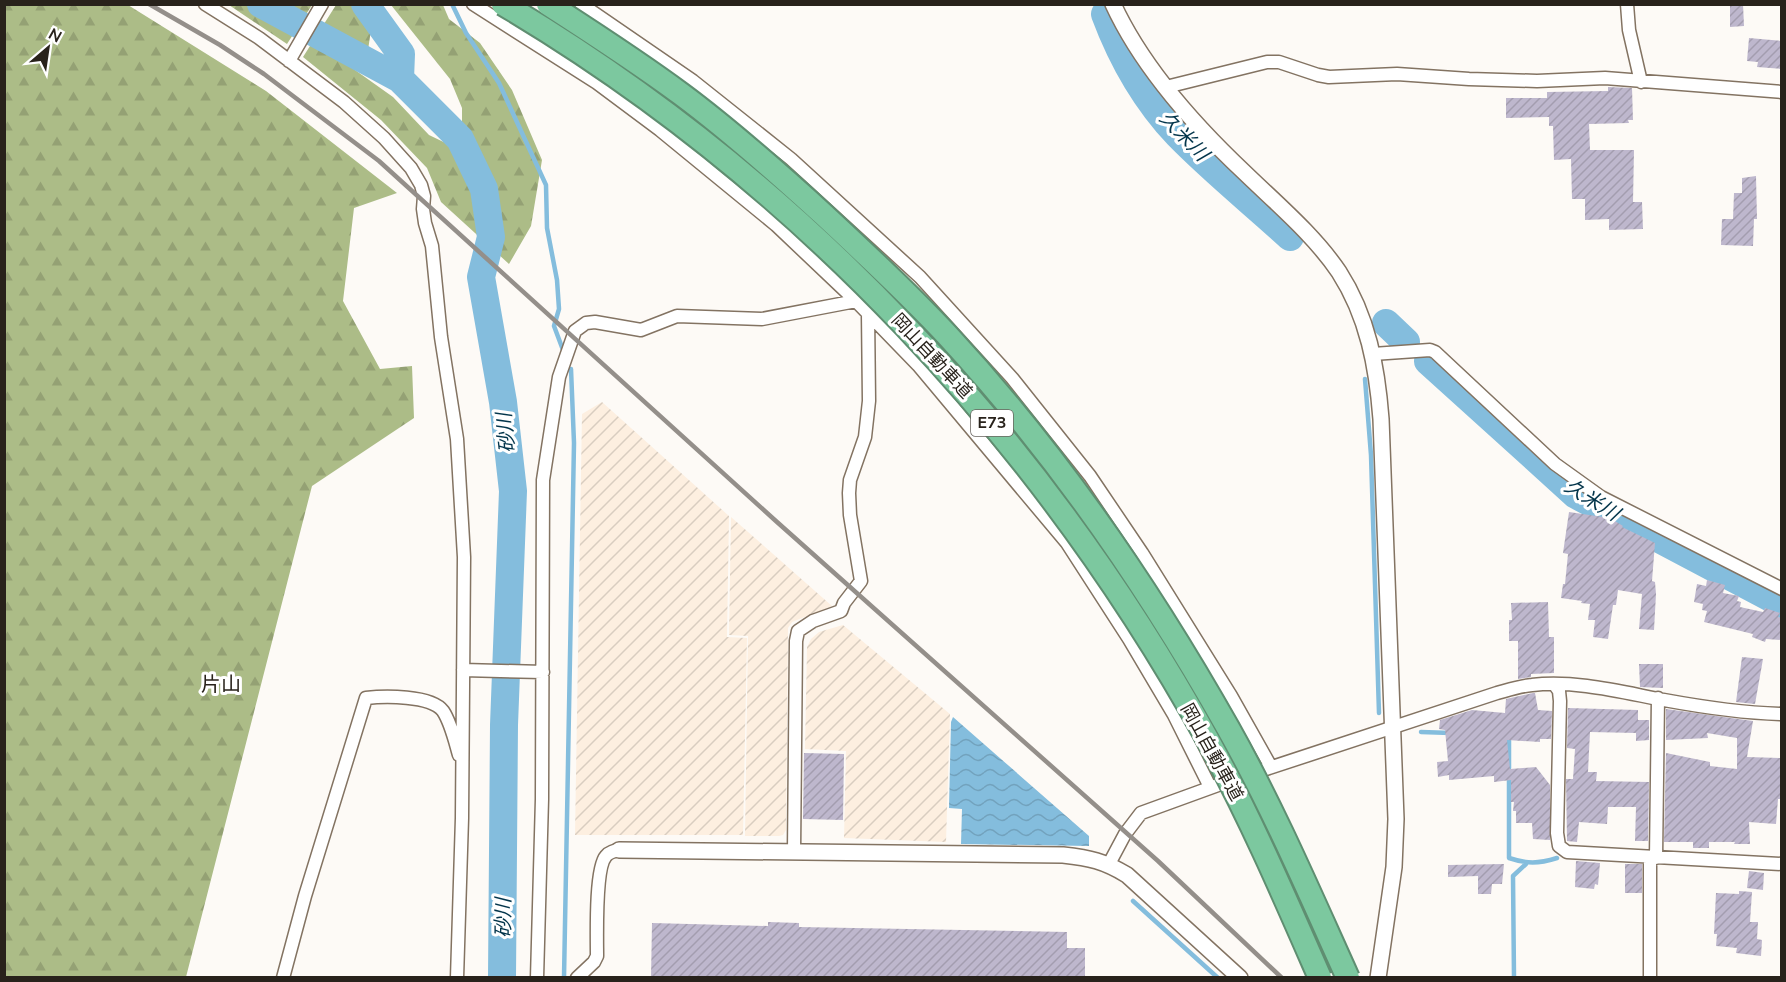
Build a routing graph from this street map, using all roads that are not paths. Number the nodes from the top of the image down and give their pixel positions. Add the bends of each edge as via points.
1 (205, 4) edge
2 (472, 4) edge
3 (503, 4) edge
4 (548, 4) edge
5 (581, 4) edge
6 (1113, 4) edge
7 (1627, 4) edge
8 (320, 8) edge
9 (289, 61) junction
10 (1641, 82) junction
11 (1167, 87) junction
12 (1782, 92) edge
13 (856, 301) junction
14 (868, 313) junction
15 (1373, 354) junction
16 (1782, 589) edge
17 (467, 670) junction
18 (539, 672) junction
19 (1554, 684) junction
20 (1658, 698) junction
21 (1782, 714) edge
22 (1391, 729) junction
23 (462, 763) junction
24 (1271, 767) junction
25 (1210, 787) junction
26 (619, 850) joint
27 (794, 852) junction
28 (1653, 858) junction
29 (1109, 864) junction
30 (1782, 864) edge
31 (590, 973) edge
32 (283, 978) edge
33 (457, 978) edge
34 (537, 978) edge
35 (577, 978) edge
36 (1240, 978) edge
37 (1320, 978) edge
38 (1348, 978) edge
39 (1378, 978) edge
40 (1650, 978) edge

1 - 9 street
2 - 13 street via 597,83 660,130 776,225
3 - 37 highway, 岡山自動車道 / E73, bridge via 608,72 755,183 841,261 931,352 1006,439 1077,532 1138,623 1209,742 1268,859
4 - 38 highway, 岡山自動車道 / E73, bridge via 682,94 770,165 948,336 1023,424 1090,510 1157,609 1229,730
5 - 24 street via 693,81 791,159 920,277 1004,370 1090,476 1231,696
6 - 11 street
7 - 10 street
8 - 9 street
9 - 17 street via 384,138 421,184 457,439
10 - 11 street via 1396,74 1329,77 1267,62
10 - 12 street
11 - 15 street via 1196,123 1339,272 1363,320
13 - 14 street
13 - 18 street via 762,319 677,316 641,330 595,322 575,331 559,377 543,480
14 - 25 street via 918,365 1067,543 1174,715
14 - 27 street via 868,413 849,493 861,581 841,611 813,621 798,632
15 - 16 street via 1435,352 1556,464 1601,497
15 - 22 street via 1382,419
17 - 18 street
17 - 23 street
18 - 34 street
19 - 20 street
19 - 22 street via 1497,693
19 - 28 street via 1560,701 1559,846 1567,852
20 - 21 street
20 - 28 street
22 - 24 street
22 - 39 street via 1396,819 1394,867
23 - 32 street via 442,710 432,702 384,696 366,698
23 - 33 street
24 - 25 street
25 - 29 street via 1141,813
26 - 27 street
26 - 31 street via 606,856 602,864 597,956
27 - 29 street via 1064,855
28 - 30 street
28 - 40 street
29 - 36 street via 1127,875
31 - 35 street

